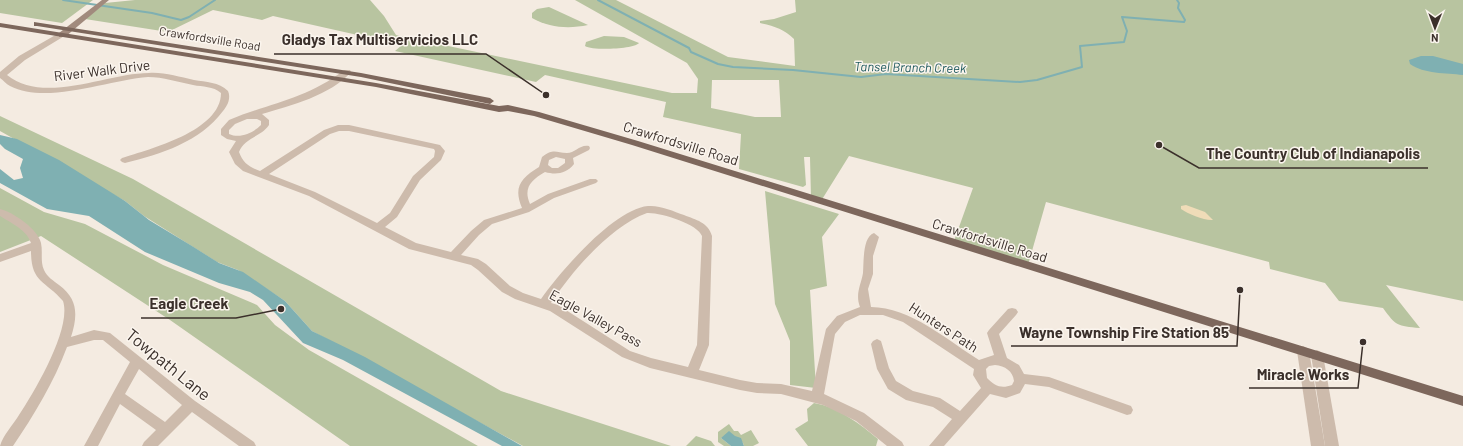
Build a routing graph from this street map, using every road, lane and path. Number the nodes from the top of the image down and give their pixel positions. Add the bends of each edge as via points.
1 (105, 1) edge
2 (0, 18) edge
3 (0, 25) edge
4 (71, 29) junction
5 (62, 35) junction
6 (0, 72) edge
7 (347, 72) junction
8 (338, 80) junction
9 (508, 108) junction
10 (243, 117) junction
11 (265, 121) junction
12 (226, 136) junction
13 (247, 137) junction
14 (586, 148) dead end
15 (234, 150) junction
16 (568, 157) junction
17 (126, 160) dead end
18 (545, 168) junction
19 (261, 175) junction
20 (592, 181) dead end
21 (527, 210) junction
22 (0, 212) edge
23 (378, 228) junction
24 (874, 237) dead end
25 (36, 244) junction
26 (454, 256) junction
27 (0, 258) edge
28 (544, 304) junction
29 (867, 310) junction
30 (1012, 312) dead end
31 (61, 344) junction
32 (877, 344) dead end
33 (1303, 351) junction
34 (1317, 355) junction
35 (138, 361) junction
36 (1002, 361) junction
37 (980, 367) junction
38 (692, 373) junction
39 (1020, 378) junction
40 (988, 388) junction
41 (118, 396) junction
42 (817, 397) junction
43 (1463, 401) edge
44 (191, 405) junction
45 (1127, 410) dead end
46 (961, 418) junction
47 (166, 430) junction
48 (6, 446) edge
49 (91, 446) edge
50 (149, 446) edge
51 (249, 446) edge
52 (897, 446) edge
53 (936, 446) edge
54 (1318, 446) edge
55 (1332, 446) edge

1 - 4 main road
2 - 4 main road, Crawfordsville Road
3 - 5 main road, Crawfordsville Road
4 - 5 main road
4 - 7 main road, Crawfordsville Road
5 - 6 street
5 - 8 main road, Crawfordsville Road
6 - 17 street, River Walk Drive via 7,81 17,86 52,90 154,75 215,86 225,93 226,101 220,110 184,140
7 - 8 street
7 - 9 main road, Crawfordsville Road via 464,95 505,105
8 - 9 main road, Crawfordsville Road via 499,109
8 - 10 street via 306,98
8 - 11 street via 337,85 320,96 282,110
9 - 33 main road, Crawfordsville Road via 635,143
10 - 11 street via 256,116
10 - 12 street via 226,127
11 - 13 street via 260,130
12 - 13 street
12 - 15 street, Eagle Valley Pass via 229,147
13 - 15 street
14 - 16 street
15 - 19 street, Eagle Valley Pass via 235,159 240,165
16 - 18 street via 570,163 564,168 554,171
16 - 18 street via 557,154 548,157 543,162
18 - 21 street via 531,176 523,187 522,198
19 - 23 street, Eagle Valley Pass via 312,194
19 - 23 street via 333,129 347,128 432,144 438,148 440,153 416,178 394,215
20 - 21 street via 551,196
21 - 26 street via 493,220 483,226
22 - 25 street via 32,233
23 - 26 street, Eagle Valley Pass via 413,246
24 - 29 street via 863,289
25 - 27 street
25 - 31 street via 40,272 69,304 70,320
26 - 28 street, Eagle Valley Pass via 480,265 506,290
28 - 38 street, Eagle Valley Pass via 569,316 626,354 642,361
28 - 38 street via 564,277 586,254 636,212 656,210 695,223 706,231 707,236 703,345
29 - 37 street, Hunters Path via 886,312 907,319
29 - 42 street, Hunters Path via 844,317 830,332
30 - 36 street, Hunters Path via 993,333
31 - 35 street, Towpath Lane via 104,335
31 - 48 street via 39,396
32 - 46 street via 883,369 892,385 910,396 936,402
33 - 34 main road, Crawfordsville Road
33 - 54 street
34 - 43 main road, Crawfordsville Road
34 - 55 street
35 - 41 street
35 - 44 street, Towpath Lane
36 - 37 street, Hunters Path via 989,360
36 - 39 street via 1015,368
37 - 40 street, Hunters Path via 980,378
38 - 42 street, Eagle Valley Pass via 740,385 781,389
39 - 40 street via 1018,387 1011,392
39 - 45 street via 1049,382
40 - 46 street
41 - 47 street
41 - 49 street
42 - 52 street, Eagle Valley Pass via 860,417
44 - 47 street
44 - 51 street, Towpath Lane
46 - 53 street
47 - 50 street

